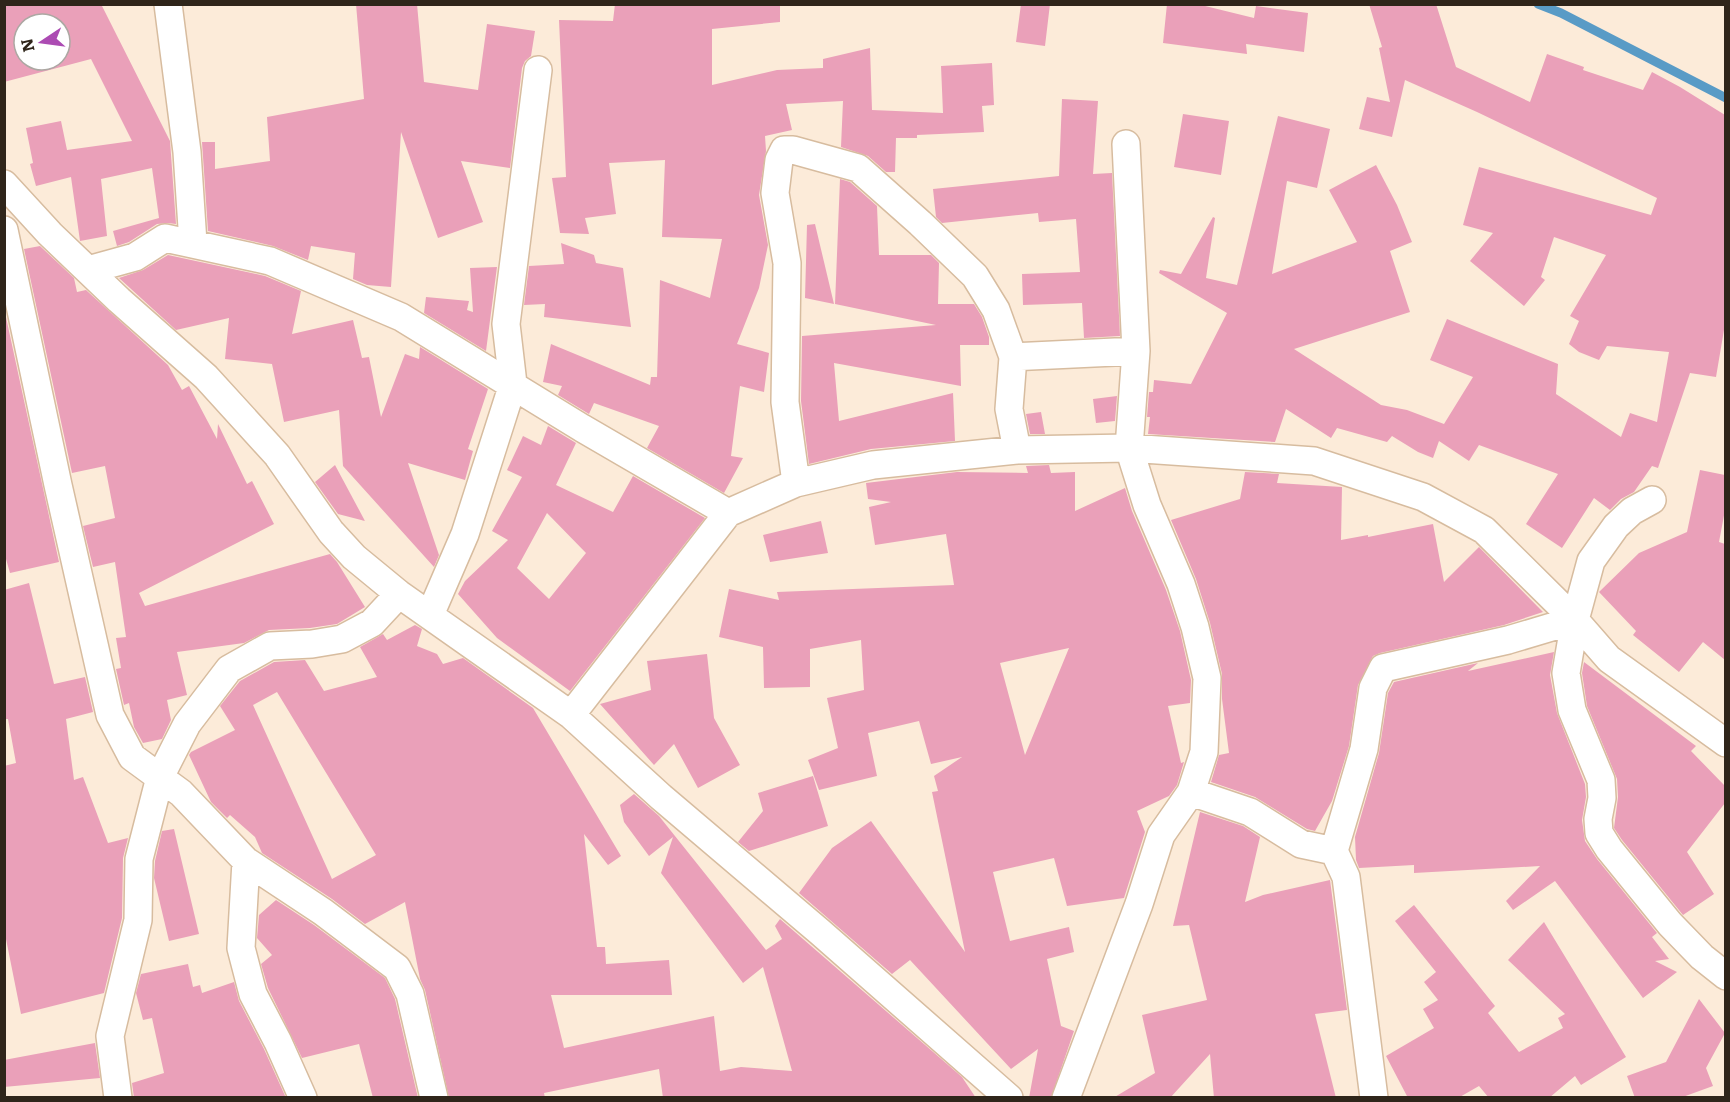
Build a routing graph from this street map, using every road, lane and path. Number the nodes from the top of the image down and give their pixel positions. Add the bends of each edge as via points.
1 (168, 4) edge
2 (538, 70) dead end
3 (1126, 144) dead end
4 (4, 184) edge
5 (4, 230) edge
6 (193, 243) junction
7 (88, 270) junction
8 (1136, 351) junction
9 (1013, 357) junction
10 (513, 384) junction
11 (1129, 448) junction
12 (1017, 450) junction
13 (796, 483) junction
14 (1652, 500) dead end
15 (728, 513) junction
16 (399, 594) junction
17 (430, 615) junction
18 (1575, 620) junction
19 (572, 715) junction
20 (1719, 738) edge
21 (1725, 759) edge
22 (160, 777) junction
23 (1191, 792) junction
24 (1334, 851) junction
25 (246, 861) junction
26 (1725, 976) edge
27 (118, 1098) edge
28 (303, 1098) edge
29 (434, 1098) edge
30 (1009, 1098) edge
31 (1066, 1098) edge
32 (1374, 1098) edge

1 - 6 street via 187,152
2 - 10 street via 506,324
3 - 8 street
4 - 7 street
5 - 22 street via 110,715 132,757
6 - 7 street via 165,238 135,257
6 - 10 street via 270,261 401,317
7 - 16 street via 206,377 277,455 331,532
8 - 9 street
8 - 11 street
9 - 12 street via 1009,409
9 - 13 street via 996,310 975,276 920,223 858,168 784,150 778,159 775,193 787,263 785,402
10 - 15 street
10 - 17 street via 465,534
11 - 12 street
11 - 18 street via 1314,461 1423,496 1484,530
11 - 23 street via 1146,505 1196,627 1207,678 1204,752
12 - 13 street via 873,465
13 - 15 street
14 - 18 street via 1616,526 1591,561
15 - 19 street
16 - 17 street
16 - 22 street via 372,622 342,639 270,646 229,669 187,724
17 - 19 street
18 - 20 street via 1609,659
18 - 24 street via 1508,640 1383,668 1372,688 1364,749
18 - 26 street via 1566,673 1572,710 1601,780 1599,833 1670,924
19 - 30 street via 661,797
20 - 21 street
22 - 25 street via 182,794
22 - 27 street via 139,859 138,920 110,1036
23 - 24 street via 1250,812 1301,844
23 - 31 street via 1161,835
24 - 32 street via 1346,877
25 - 28 street via 241,948 253,994 279,1041
25 - 29 street via 397,968 410,994

